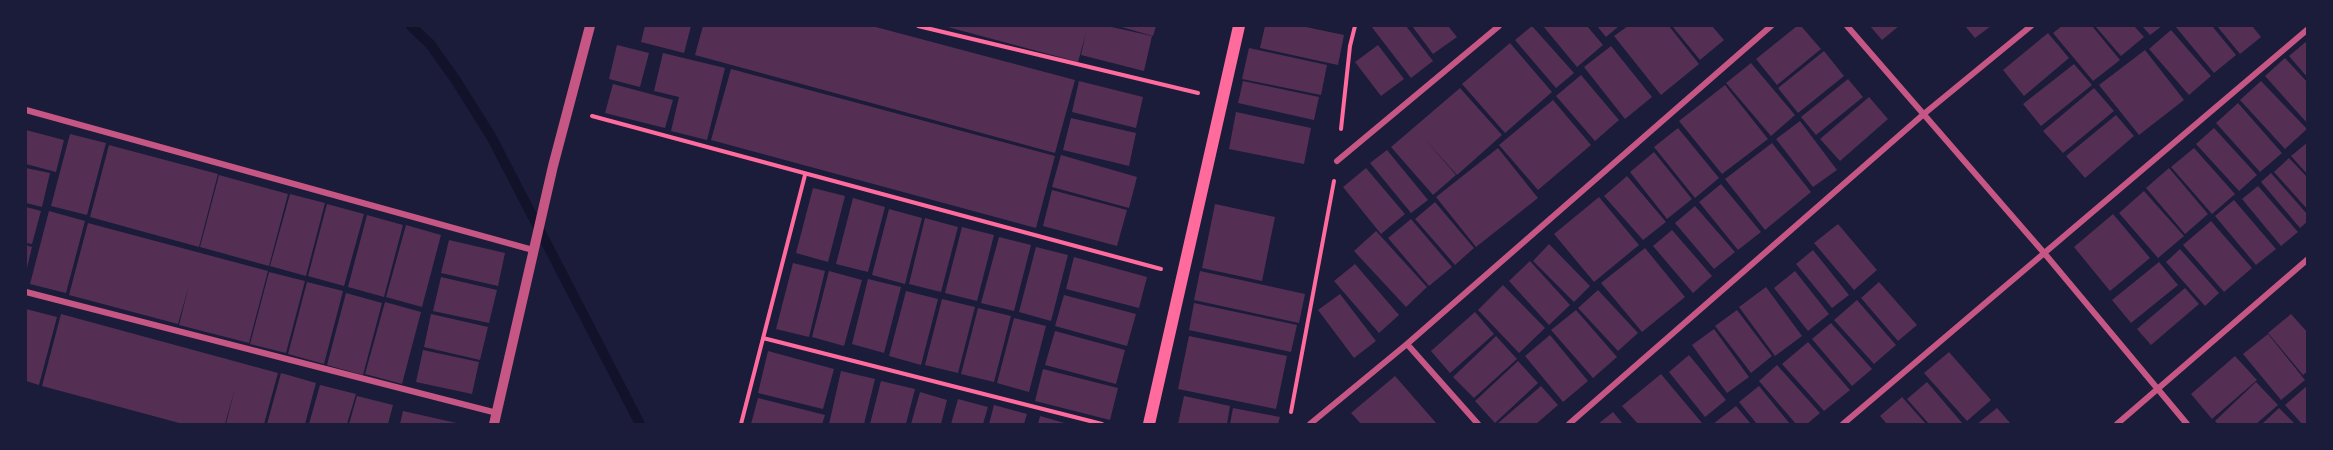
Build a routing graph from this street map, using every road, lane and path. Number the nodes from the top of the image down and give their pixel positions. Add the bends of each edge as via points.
1 (590, 26) edge
2 (918, 26) edge
3 (1239, 26) edge
4 (1355, 26) edge
5 (1499, 26) edge
6 (1771, 26) edge
7 (1847, 26) edge
8 (2031, 26) edge
9 (2307, 29) edge
10 (1222, 98) junction
11 (26, 110) edge
12 (567, 110) junction
13 (1925, 113) junction
14 (1337, 161) junction
15 (805, 175) junction
16 (533, 250) junction
17 (2045, 254) junction
18 (2307, 259) edge
19 (1182, 274) junction
20 (26, 292) edge
21 (764, 338) junction
22 (1407, 344) junction
23 (2157, 389) junction
24 (1291, 413) dead end
25 (495, 419) edge
26 (741, 424) edge
27 (1102, 424) edge
28 (1149, 424) edge
29 (1310, 424) edge
30 (1478, 424) edge
31 (1569, 424) edge
32 (1843, 424) edge
33 (2117, 424) edge
34 (2187, 424) edge

1 - 12 street
2 - 10 path
3 - 10 main road
4 - 14 path
5 - 14 street
6 - 22 street
7 - 13 street
8 - 13 street
9 - 17 street
10 - 19 main road
11 - 16 street
12 - 15 path
12 - 16 street
13 - 17 street
13 - 31 street
14 - 24 path
15 - 19 path
15 - 21 path
16 - 25 street
17 - 23 street
17 - 32 street
18 - 23 street
19 - 28 main road
20 - 25 street
21 - 26 path
21 - 27 path
22 - 29 street
22 - 30 street
23 - 33 street
23 - 34 street

